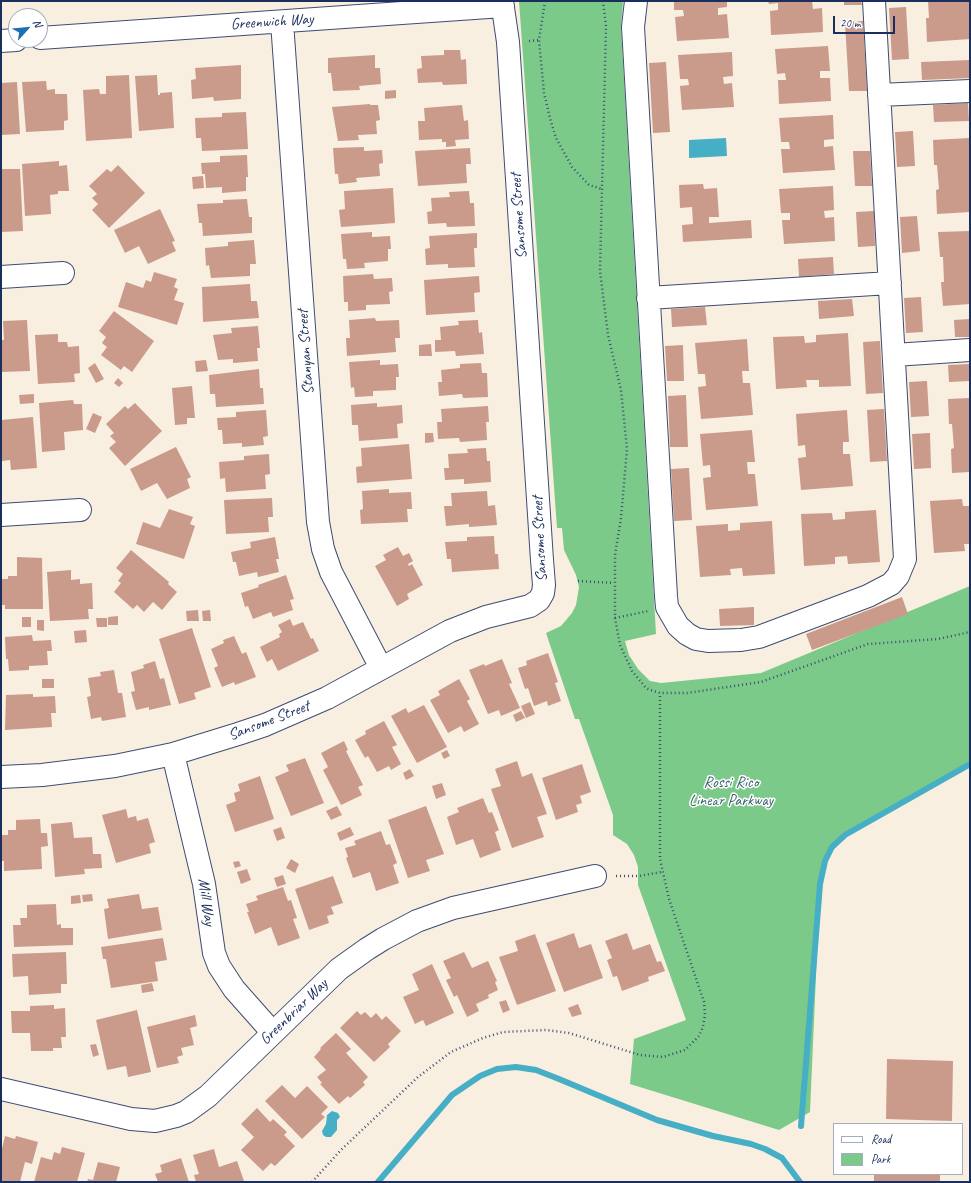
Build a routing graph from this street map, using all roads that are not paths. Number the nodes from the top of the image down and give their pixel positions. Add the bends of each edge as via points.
1 (636, 1) edge
2 (874, 1) edge
3 (503, 3) edge
4 (282, 22) junction
5 (48, 37) edge
6 (970, 91) edge
7 (879, 95) junction
8 (63, 273) dead end
9 (1, 277) edge
10 (890, 283) junction
11 (648, 298) junction
12 (970, 350) edge
13 (894, 355) junction
14 (80, 510) dead end
15 (1, 515) edge
16 (381, 668) junction
17 (173, 754) junction
18 (1, 778) edge
19 (595, 876) road end
20 (273, 1033) junction
21 (1, 1089) edge

1 - 11 street via 633,27
2 - 7 street
3 - 4 street, Greenwich Way
3 - 16 street, Sansome Street via 508,42 543,594 536,604 486,617 456,629
4 - 5 street, Greenwich Way
4 - 16 street, Stanyan Street via 318,522 331,572
6 - 7 street
7 - 10 street
8 - 9 street
10 - 11 street
10 - 13 street
11 - 13 street via 667,607 678,626 696,639 741,640 759,637 868,596 891,584 898,576 905,559
12 - 13 street
14 - 15 street
16 - 17 street, Sansome Street via 327,698 265,725
17 - 18 street, Sansome Street via 115,766
17 - 20 street, Mill Way via 204,884 214,953 234,989
19 - 20 street, Greenbriar Way via 478,901 417,921 353,959
20 - 21 street, Greenbriar Way via 208,1096 186,1112 166,1119 131,1119

